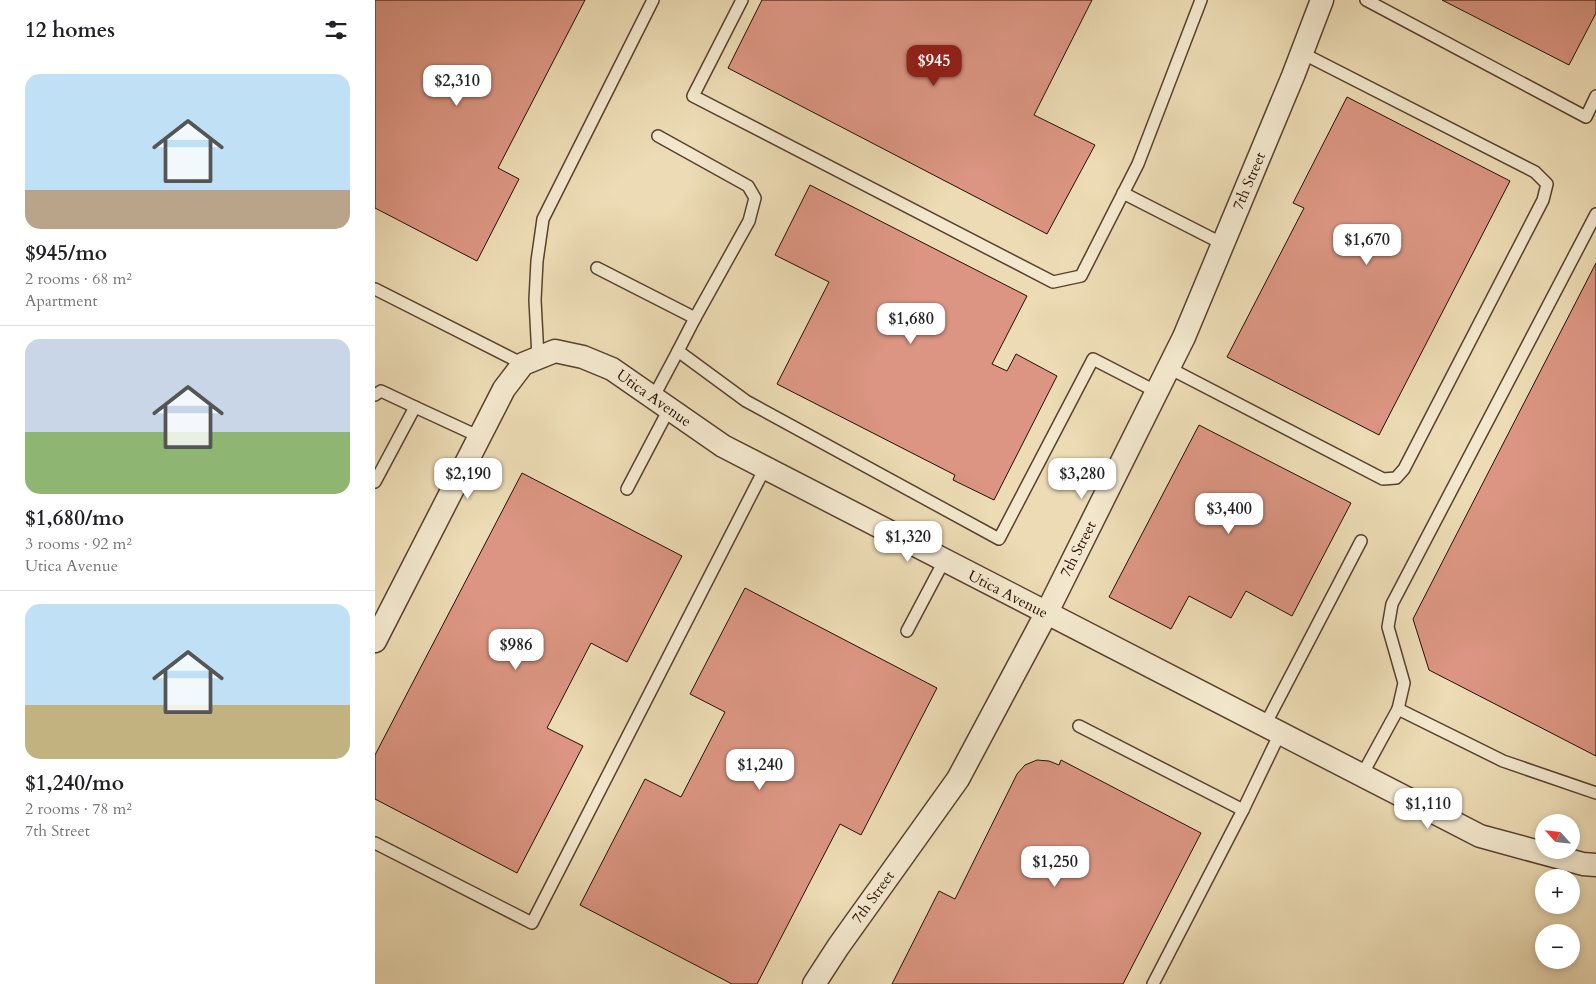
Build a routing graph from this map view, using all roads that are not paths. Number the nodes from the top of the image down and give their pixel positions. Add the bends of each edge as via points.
1 (653, 0) edge
2 (742, 0) edge
3 (1201, 0) edge
4 (1322, 0) edge
5 (1367, 0) edge
6 (1302, 52) junction
7 (1596, 96) edge
8 (658, 136) dead end
9 (1123, 193) junction
10 (1596, 214) edge
11 (1223, 244) junction
12 (597, 268) dead end
13 (375, 289) edge
14 (695, 318) junction
15 (678, 352) junction
16 (538, 357) junction
17 (1169, 368) junction
18 (1157, 392) junction
19 (375, 395) edge
20 (661, 403) junction
21 (415, 407) junction
22 (479, 437) junction
23 (765, 468) junction
24 (375, 482) edge
25 (627, 489) dead end
26 (1361, 541) dead end
27 (944, 561) junction
28 (1046, 614) junction
29 (907, 631) dead end
30 (375, 641) edge
31 (1398, 709) junction
32 (1079, 726) dead end
33 (1273, 729) junction
34 (1362, 775) junction
35 (1596, 793) edge
36 (1243, 810) junction
37 (375, 843) edge
38 (1596, 865) edge
39 (813, 984) edge
40 (1153, 984) edge

1 - 16 lane via 543,219 535,300
2 - 9 lane via 693,96 1053,282 1081,276
3 - 9 lane via 1138,164
4 - 6 street, 7th Street
5 - 7 lane via 1586,117
6 - 11 street, 7th Street
6 - 17 lane via 1535,172 1547,184 1543,200 1396,478 1383,479
8 - 14 lane via 748,186 755,198 749,221
9 - 11 lane
10 - 31 lane via 1393,604 1388,627 1403,683
11 - 17 street, 7th Street
12 - 14 lane
13 - 16 lane
14 - 15 lane
15 - 18 lane via 747,401 999,539 1093,359
15 - 20 lane
16 - 20 street, Utica Avenue via 583,357 612,369
16 - 22 street via 504,390
17 - 18 street, 7th Street
18 - 28 street, 7th Street
19 - 21 lane via 381,391
20 - 23 street, Utica Avenue via 723,446
20 - 25 lane
21 - 22 lane
21 - 24 lane
22 - 30 street
23 - 27 street, Utica Avenue
23 - 37 lane via 532,923
26 - 33 lane
27 - 28 street, Utica Avenue
27 - 29 lane
28 - 33 street, Utica Avenue
28 - 39 street, 7th Street via 957,779
31 - 34 lane
31 - 35 lane via 1503,761
32 - 36 lane
33 - 34 street, Utica Avenue
33 - 36 lane
34 - 38 street, Utica Avenue via 1480,836
36 - 40 lane

